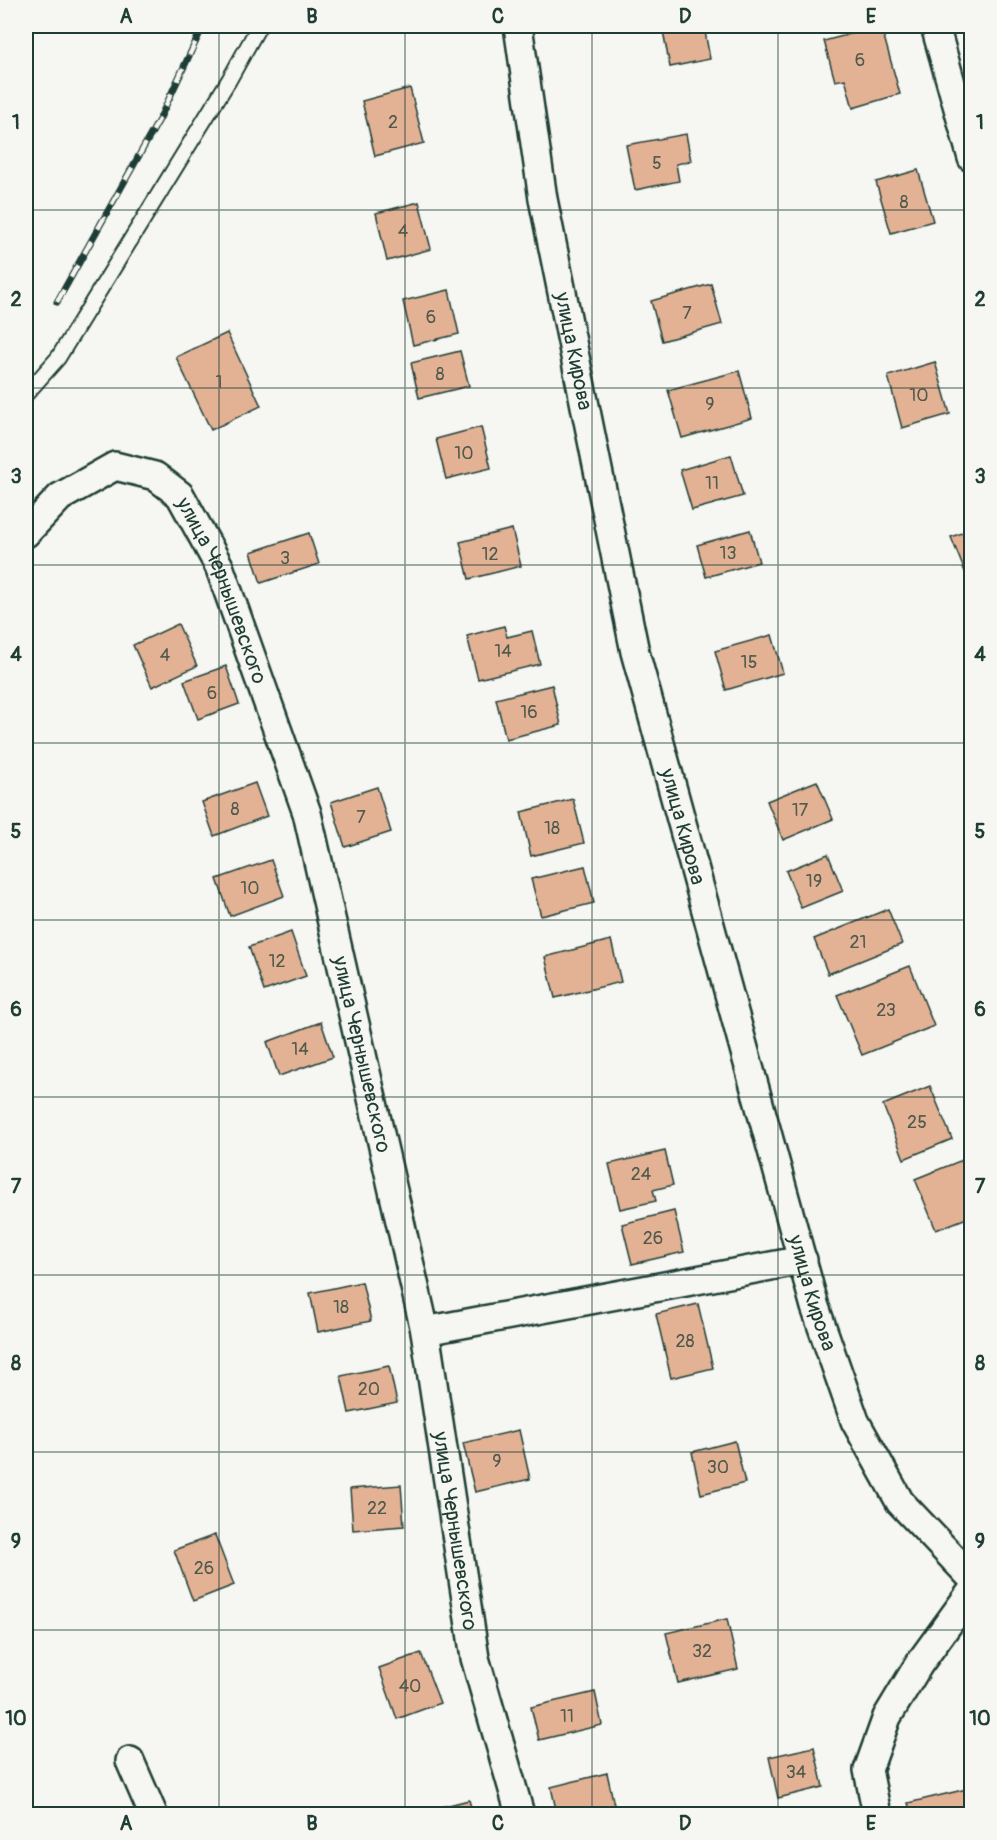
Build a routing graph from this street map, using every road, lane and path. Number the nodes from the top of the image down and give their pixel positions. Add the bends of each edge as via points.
1 (259, 26) edge
2 (518, 26) edge
3 (934, 26) edge
4 (972, 158) edge
5 (26, 394) edge
6 (26, 533) edge
7 (803, 1260) junction
8 (425, 1331) junction
9 (972, 1578) edge
10 (972, 1591) edge
11 (130, 1761) dead end
12 (153, 1815) edge
13 (520, 1815) edge
14 (877, 1815) edge

1 - 5 lane via 58,358
2 - 7 street, улица Кирова via 543,199 635,652
3 - 4 street
6 - 8 street, улица Чернышевского via 60,497 115,466 155,476 180,495 219,566 307,813
7 - 8 street
7 - 9 street, улица Кирова via 815,1307 855,1421 900,1502
8 - 13 street, улица Чернышевского via 475,1658
10 - 14 street via 919,1664 888,1717 868,1770
11 - 12 street

